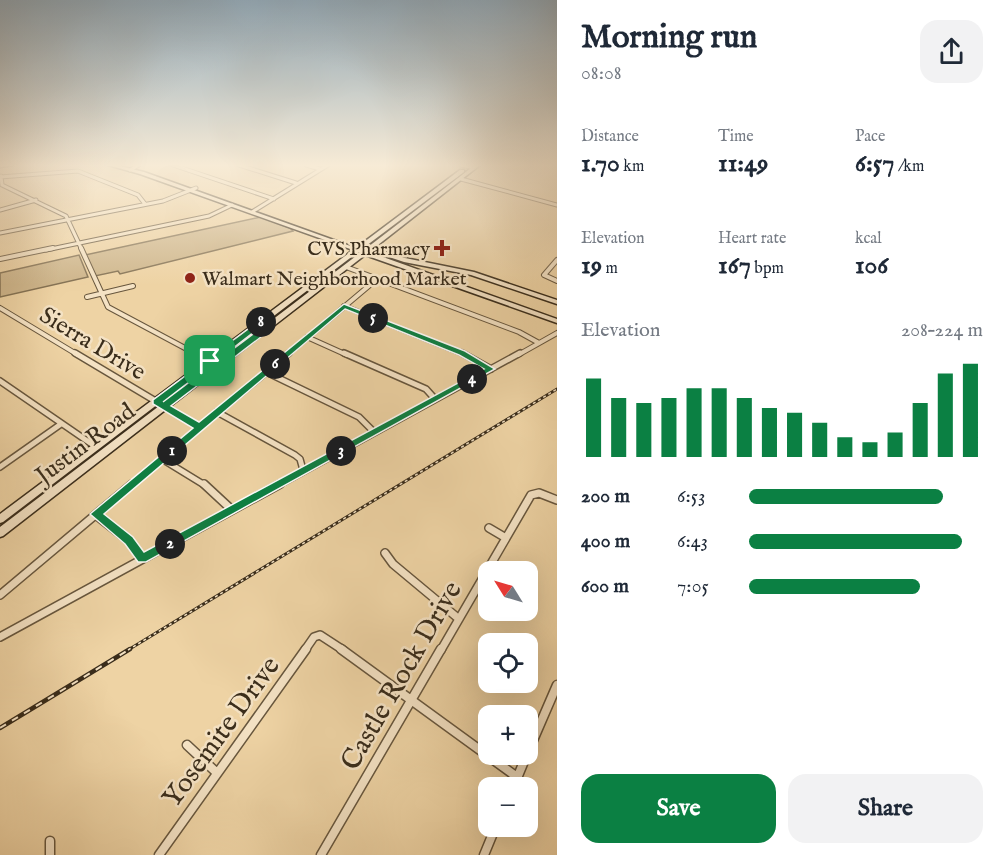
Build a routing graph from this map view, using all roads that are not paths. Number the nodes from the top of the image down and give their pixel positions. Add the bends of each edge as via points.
1 (18, 205) edge
2 (47, 205) edge
3 (141, 205) edge
4 (232, 205) joint
5 (238, 205) edge
6 (265, 205) edge
7 (419, 205) edge
8 (429, 205) edge
9 (0, 210) edge
10 (255, 211) junction
11 (408, 213) junction
12 (416, 215) junction
13 (68, 220) junction
14 (287, 221) junction
15 (0, 233) edge
16 (336, 242) junction
17 (78, 243) junction
18 (364, 249) junction
19 (348, 257) junction
20 (0, 259) edge
21 (557, 260) edge
22 (346, 267) junction
23 (457, 269) junction
24 (546, 277) joint
25 (377, 279) junction
26 (557, 282) edge
27 (448, 283) junction
28 (133, 286) dead end
29 (100, 294) junction
30 (87, 297) dead end
31 (557, 302) edge
32 (344, 306) junction
33 (0, 308) edge
34 (262, 321) junction
35 (557, 321) edge
36 (271, 325) junction
37 (557, 333) edge
38 (308, 337) junction
39 (539, 343) junction
40 (210, 361) junction
41 (491, 369) junction
42 (266, 372) junction
43 (0, 381) edge
44 (435, 399) junction
45 (160, 404) junction
46 (217, 412) junction
47 (62, 424) junction
48 (200, 427) junction
49 (374, 432) junction
50 (96, 447) junction
51 (162, 459) junction
52 (0, 466) edge
53 (303, 470) junction
54 (557, 500) edge
55 (232, 510) junction
56 (96, 514) junction
57 (0, 519) edge
58 (489, 528) dead end
59 (0, 533) edge
60 (506, 538) junction
61 (385, 553) dead end
62 (142, 559) junction
63 (0, 595) edge
64 (459, 619) junction
65 (0, 637) edge
66 (557, 685) edge
67 (412, 699) junction
68 (538, 728) edge
69 (187, 745) dead end
70 (522, 765) edge
71 (216, 772) junction
72 (517, 777) joint
73 (491, 837) edge
74 (50, 841) dead end
75 (50, 855) edge
76 (159, 855) edge
77 (321, 855) edge
78 (484, 855) edge

1 - 9 street
2 - 13 street via 61,211
3 - 13 street
4 - 10 main road
4 - 17 street via 209,216
5 - 10 main road
6 - 10 street
7 - 11 main road, Justin Road
8 - 12 main road, Justin Road
10 - 14 main road
11 - 12 main road
11 - 18 main road, Justin Road
12 - 18 main road, Justin Road
13 - 15 street
13 - 17 street
14 - 16 main road
14 - 18 main road
16 - 18 main road
16 - 19 main road via 347,249
17 - 20 street
17 - 29 street
18 - 19 main road, Justin Road
18 - 22 main road, Justin Road
18 - 23 main road
18 - 27 main road
19 - 34 main road, Justin Road
21 - 24 street
22 - 25 street
22 - 36 main road, Justin Road
23 - 27 main road
23 - 31 main road
24 - 26 street
25 - 32 street
25 - 39 street
27 - 35 main road
28 - 29 street
29 - 30 street
29 - 40 street via 112,310
32 - 38 street
32 - 41 street via 462,353
33 - 45 street, Sierra Drive
34 - 36 main road
34 - 40 main road, Justin Road
36 - 45 main road, Justin Road
37 - 39 street
38 - 42 street
38 - 44 street via 426,389
39 - 41 street
40 - 45 main road, Justin Road
41 - 44 street
42 - 46 street
42 - 49 street via 359,417
43 - 47 street
44 - 49 street
45 - 48 street, Sierra Drive
45 - 50 main road, Justin Road
45 - 59 main road, Justin Road
46 - 48 street
46 - 53 street via 295,455
47 - 50 street
47 - 52 street
48 - 51 street
49 - 53 street
50 - 57 main road, Justin Road
51 - 55 street via 213,490
51 - 56 street
53 - 55 street
54 - 60 street, Castle Rock Drive via 539,493 531,495
55 - 62 street
56 - 62 street via 129,541
56 - 63 street
58 - 60 street
60 - 64 street, Castle Rock Drive
61 - 64 street
62 - 65 street
64 - 67 street, Castle Rock Drive
66 - 68 street
67 - 71 street, Yosemite Drive via 320,635 314,637
67 - 72 street
67 - 77 street, Castle Rock Drive
69 - 71 street
70 - 72 street
71 - 76 street, Yosemite Drive
73 - 78 street
74 - 75 street

